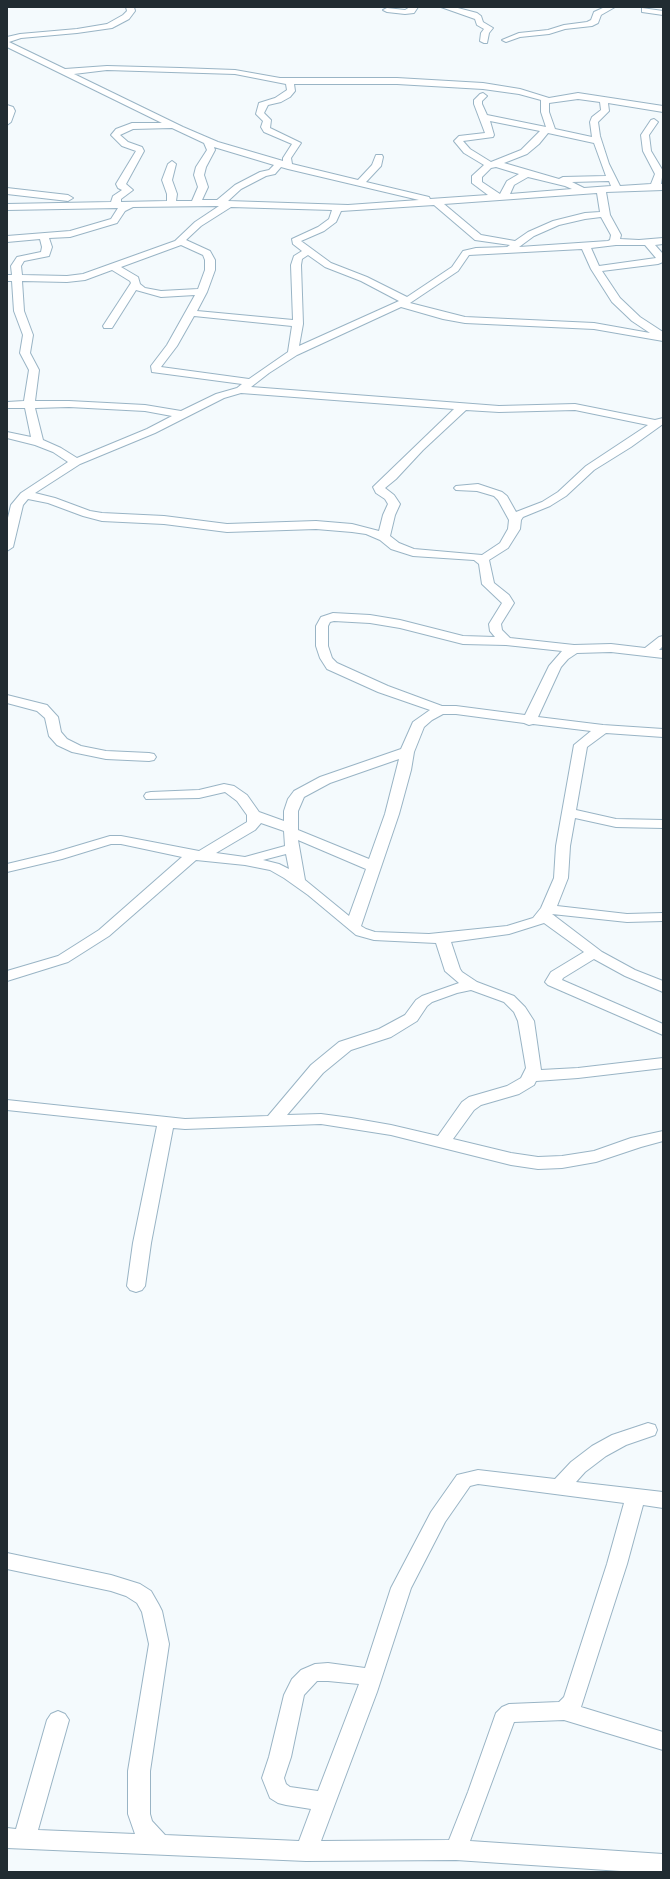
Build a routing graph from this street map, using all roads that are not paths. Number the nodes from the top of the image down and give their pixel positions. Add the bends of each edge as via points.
1 (130, 7) edge
2 (414, 7) edge
3 (445, 7) edge
4 (611, 7) edge
5 (387, 10) dead end
6 (645, 10) dead end
7 (663, 13) edge
8 (7, 40) edge
9 (506, 40) dead end
10 (484, 41) dead end
11 (7, 44) edge
12 (64, 72) junction
13 (290, 81) junction
14 (483, 96) dead end
15 (546, 101) junction
16 (604, 101) junction
17 (7, 108) edge
18 (663, 109) edge
19 (484, 117) junction
20 (7, 122) edge
21 (654, 122) dead end
22 (174, 126) junction
23 (549, 131) junction
24 (208, 141) junction
25 (598, 141) junction
26 (379, 157) dead end
27 (172, 164) dead end
28 (284, 165) junction
29 (492, 165) junction
30 (528, 173) junction
31 (612, 178) junction
32 (551, 180) junction
33 (360, 183) junction
34 (659, 187) edge
35 (617, 189) junction
36 (601, 190) junction
37 (7, 191) edge
38 (584, 191) junction
39 (501, 197) junction
40 (437, 202) junction
41 (171, 203) junction
42 (196, 203) junction
43 (224, 203) junction
44 (103, 204) junction
45 (116, 204) junction
46 (136, 204) junction
47 (7, 207) edge
48 (336, 208) junction
49 (605, 214) junction
50 (44, 236) junction
51 (7, 239) edge
52 (180, 241) junction
53 (663, 241) edge
54 (615, 242) junction
55 (646, 242) junction
56 (519, 243) junction
57 (585, 246) junction
58 (309, 251) junction
59 (508, 251) junction
60 (113, 267) junction
61 (596, 269) junction
62 (12, 278) edge
63 (135, 285) junction
64 (202, 292) junction
65 (404, 302) junction
66 (191, 313) junction
67 (298, 324) junction
68 (108, 326) dead end
69 (663, 338) edge
70 (293, 352) junction
71 (250, 382) junction
72 (241, 390) junction
73 (29, 404) junction
74 (7, 405) edge
75 (464, 406) junction
76 (183, 415) junction
77 (660, 421) edge
78 (7, 434) edge
79 (38, 442) junction
80 (76, 462) junction
81 (460, 488) dead end
82 (25, 495) junction
83 (514, 520) junction
84 (384, 538) junction
85 (7, 547) edge
86 (482, 560) junction
87 (663, 640) edge
88 (506, 641) junction
89 (574, 649) junction
90 (648, 652) junction
91 (663, 654) edge
92 (7, 699) edge
93 (441, 710) junction
94 (529, 720) junction
95 (603, 729) junction
96 (663, 734) edge
97 (407, 752) junction
98 (149, 757) dead end
99 (151, 796) dead end
100 (569, 813) junction
101 (254, 814) junction
102 (663, 824) edge
103 (291, 830) junction
104 (292, 848) junction
105 (197, 855) junction
106 (246, 861) junction
107 (374, 867) junction
108 (7, 868) edge
109 (298, 881) junction
110 (545, 912) junction
111 (663, 917) edge
112 (353, 927) junction
113 (442, 938) junction
114 (594, 953) junction
115 (7, 976) edge
116 (472, 985) junction
117 (663, 987) edge
118 (663, 1030) edge
119 (663, 1063) edge
120 (532, 1076) junction
121 (7, 1105) edge
122 (274, 1121) junction
123 (166, 1122) junction
124 (663, 1136) edge
125 (442, 1143) junction
126 (136, 1286) dead end
127 (648, 1430) dead end
128 (558, 1488) junction
129 (635, 1497) junction
130 (663, 1500) edge
131 (7, 1561) edge
132 (372, 1677) junction
133 (564, 1712) junction
134 (58, 1720) dead end
135 (663, 1741) edge
136 (325, 1801) junction
137 (16, 1838) edge
138 (159, 1844) junction
139 (456, 1850) junction
140 (306, 1852) junction
141 (663, 1864) edge

1 - 8 street via 131,11 126,17 109,26 20,36
2 - 5 street via 411,11 405,12
3 - 10 street via 474,14 480,23 489,28
4 - 9 street via 597,14 595,21 589,24 519,35
6 - 7 street
11 - 12 street
12 - 13 street via 107,68 165,69 235,72 275,81
12 - 22 street
13 - 15 street via 397,81 483,86 543,97
13 - 28 street via 290,91 287,95 265,103 260,114 266,120 265,127 269,132 297,143
14 - 19 street via 478,100 478,104
15 - 16 street via 576,96
15 - 23 street via 545,112
16 - 18 street
16 - 25 street via 605,111 594,122
17 - 20 street via 11,111
19 - 23 street
19 - 29 street via 490,135 462,138 458,141 467,151
21 - 34 street via 645,135 647,151 660,174
22 - 24 street
22 - 45 street via 132,126 115,135 125,144 140,151 121,184 128,190 116,198
23 - 25 street
23 - 29 street via 524,152
24 - 28 street
24 - 42 street via 211,150 201,167 203,187
25 - 31 street
26 - 33 street via 376,166
27 - 41 street via 167,180 172,194
28 - 33 street
28 - 43 street via 238,187
29 - 30 street
29 - 39 street via 477,176 477,183
30 - 32 street
30 - 39 street via 510,183
31 - 32 street
31 - 35 street
32 - 38 street
33 - 40 street
34 - 35 street
35 - 36 street
36 - 38 street
36 - 49 street
37 - 44 street
38 - 39 street
39 - 40 street
40 - 48 street
40 - 56 street via 478,238
41 - 42 street
41 - 46 street
42 - 43 street
43 - 48 street
43 - 52 street
44 - 45 street
44 - 47 street
45 - 46 street
46 - 50 street via 122,209 111,223 70,234
48 - 58 street via 333,220 296,241
49 - 54 street via 616,236
49 - 56 street via 585,216 556,224 537,231
50 - 51 street
50 - 62 street via 46,254 20,259
52 - 60 street
52 - 64 street via 205,250 209,255 210,270
53 - 55 street
54 - 55 street
54 - 57 street
55 - 61 street via 661,258 658,261
56 - 59 street
57 - 59 street
57 - 61 street
58 - 65 street via 328,265 364,279
58 - 67 street via 297,258
59 - 65 street via 466,253 455,269
60 - 62 street via 76,279
60 - 63 street via 135,279
61 - 69 street via 616,300 636,319
62 - 73 street via 19,311 28,335 25,353 34,370
63 - 64 street via 142,290 161,294
63 - 68 street
64 - 66 street
65 - 69 street via 437,314 465,320 594,326
65 - 70 street
66 - 67 street
66 - 71 street via 156,366 156,370
67 - 70 street
70 - 71 street
71 - 72 street
72 - 75 street
72 - 76 street via 220,396
73 - 74 street
73 - 76 street via 145,408
73 - 79 street
75 - 77 street via 514,410 575,407
75 - 84 street via 379,487 394,504
76 - 80 street
77 - 83 street via 590,468 562,494 519,515
78 - 79 street
79 - 80 street
80 - 82 street
81 - 83 street via 478,487 498,494 503,498
82 - 84 street via 51,500 102,517 164,520 227,528 333,526 369,531
82 - 85 street via 17,505
83 - 86 street via 514,529 504,545
84 - 86 street via 395,546 413,552 466,556
86 - 88 street via 486,563 488,584 508,603 495,624 496,631
87 - 90 street
88 - 89 street
88 - 93 street via 463,640 370,619 333,617 325,620 322,626 322,646 332,666 383,690
89 - 90 street via 611,648
89 - 94 street via 563,656 555,666
90 - 91 street
92 - 98 street via 42,708 51,716 54,733 62,742 77,749 106,755
93 - 94 street via 470,711
93 - 97 street via 427,717 418,726
94 - 95 street
95 - 96 street
95 - 100 street via 582,745
97 - 103 street via 325,780 300,794 291,810
97 - 107 street via 392,814
99 - 101 street via 199,794 227,788 242,798
100 - 102 street via 616,823
100 - 110 street via 561,878
101 - 103 street
101 - 105 street via 255,821 250,827
103 - 104 street
103 - 107 street
104 - 106 street
104 - 109 street
105 - 106 street
105 - 108 street via 116,840
105 - 115 street via 104,933 63,959
106 - 109 street via 274,867
107 - 112 street
109 - 112 street
110 - 111 street via 628,918
110 - 113 street via 534,922 509,930
110 - 114 street
112 - 113 street via 374,936
113 - 116 street via 453,970
114 - 117 street via 630,973
114 - 118 street via 556,975 553,982
116 - 120 street via 509,999 520,1010 526,1020 534,1068
116 - 122 street via 427,999 421,1003 411,1018 402,1024 385,1033 346,1046 317,1069
119 - 120 street
120 - 125 street via 513,1090 483,1098 468,1106
121 - 123 street
122 - 123 street via 185,1124
122 - 125 street via 321,1119
123 - 126 street
124 - 125 street via 596,1156 538,1163
127 - 128 street via 619,1440 599,1451 578,1467
128 - 129 street
128 - 132 street via 478,1477 464,1480 438,1518 401,1588
129 - 130 street
129 - 133 street via 617,1564 573,1702
131 - 138 street via 111,1582 144,1597 152,1610 160,1644 139,1771 138,1814 142,1826
132 - 136 street
132 - 136 street via 315,1673 304,1681 294,1695 276,1766 275,1785 278,1791 286,1796
133 - 135 street
133 - 139 street via 509,1713 503,1719 479,1792
134 - 137 street
136 - 140 street
137 - 138 street
138 - 140 street
139 - 140 street
139 - 141 street

